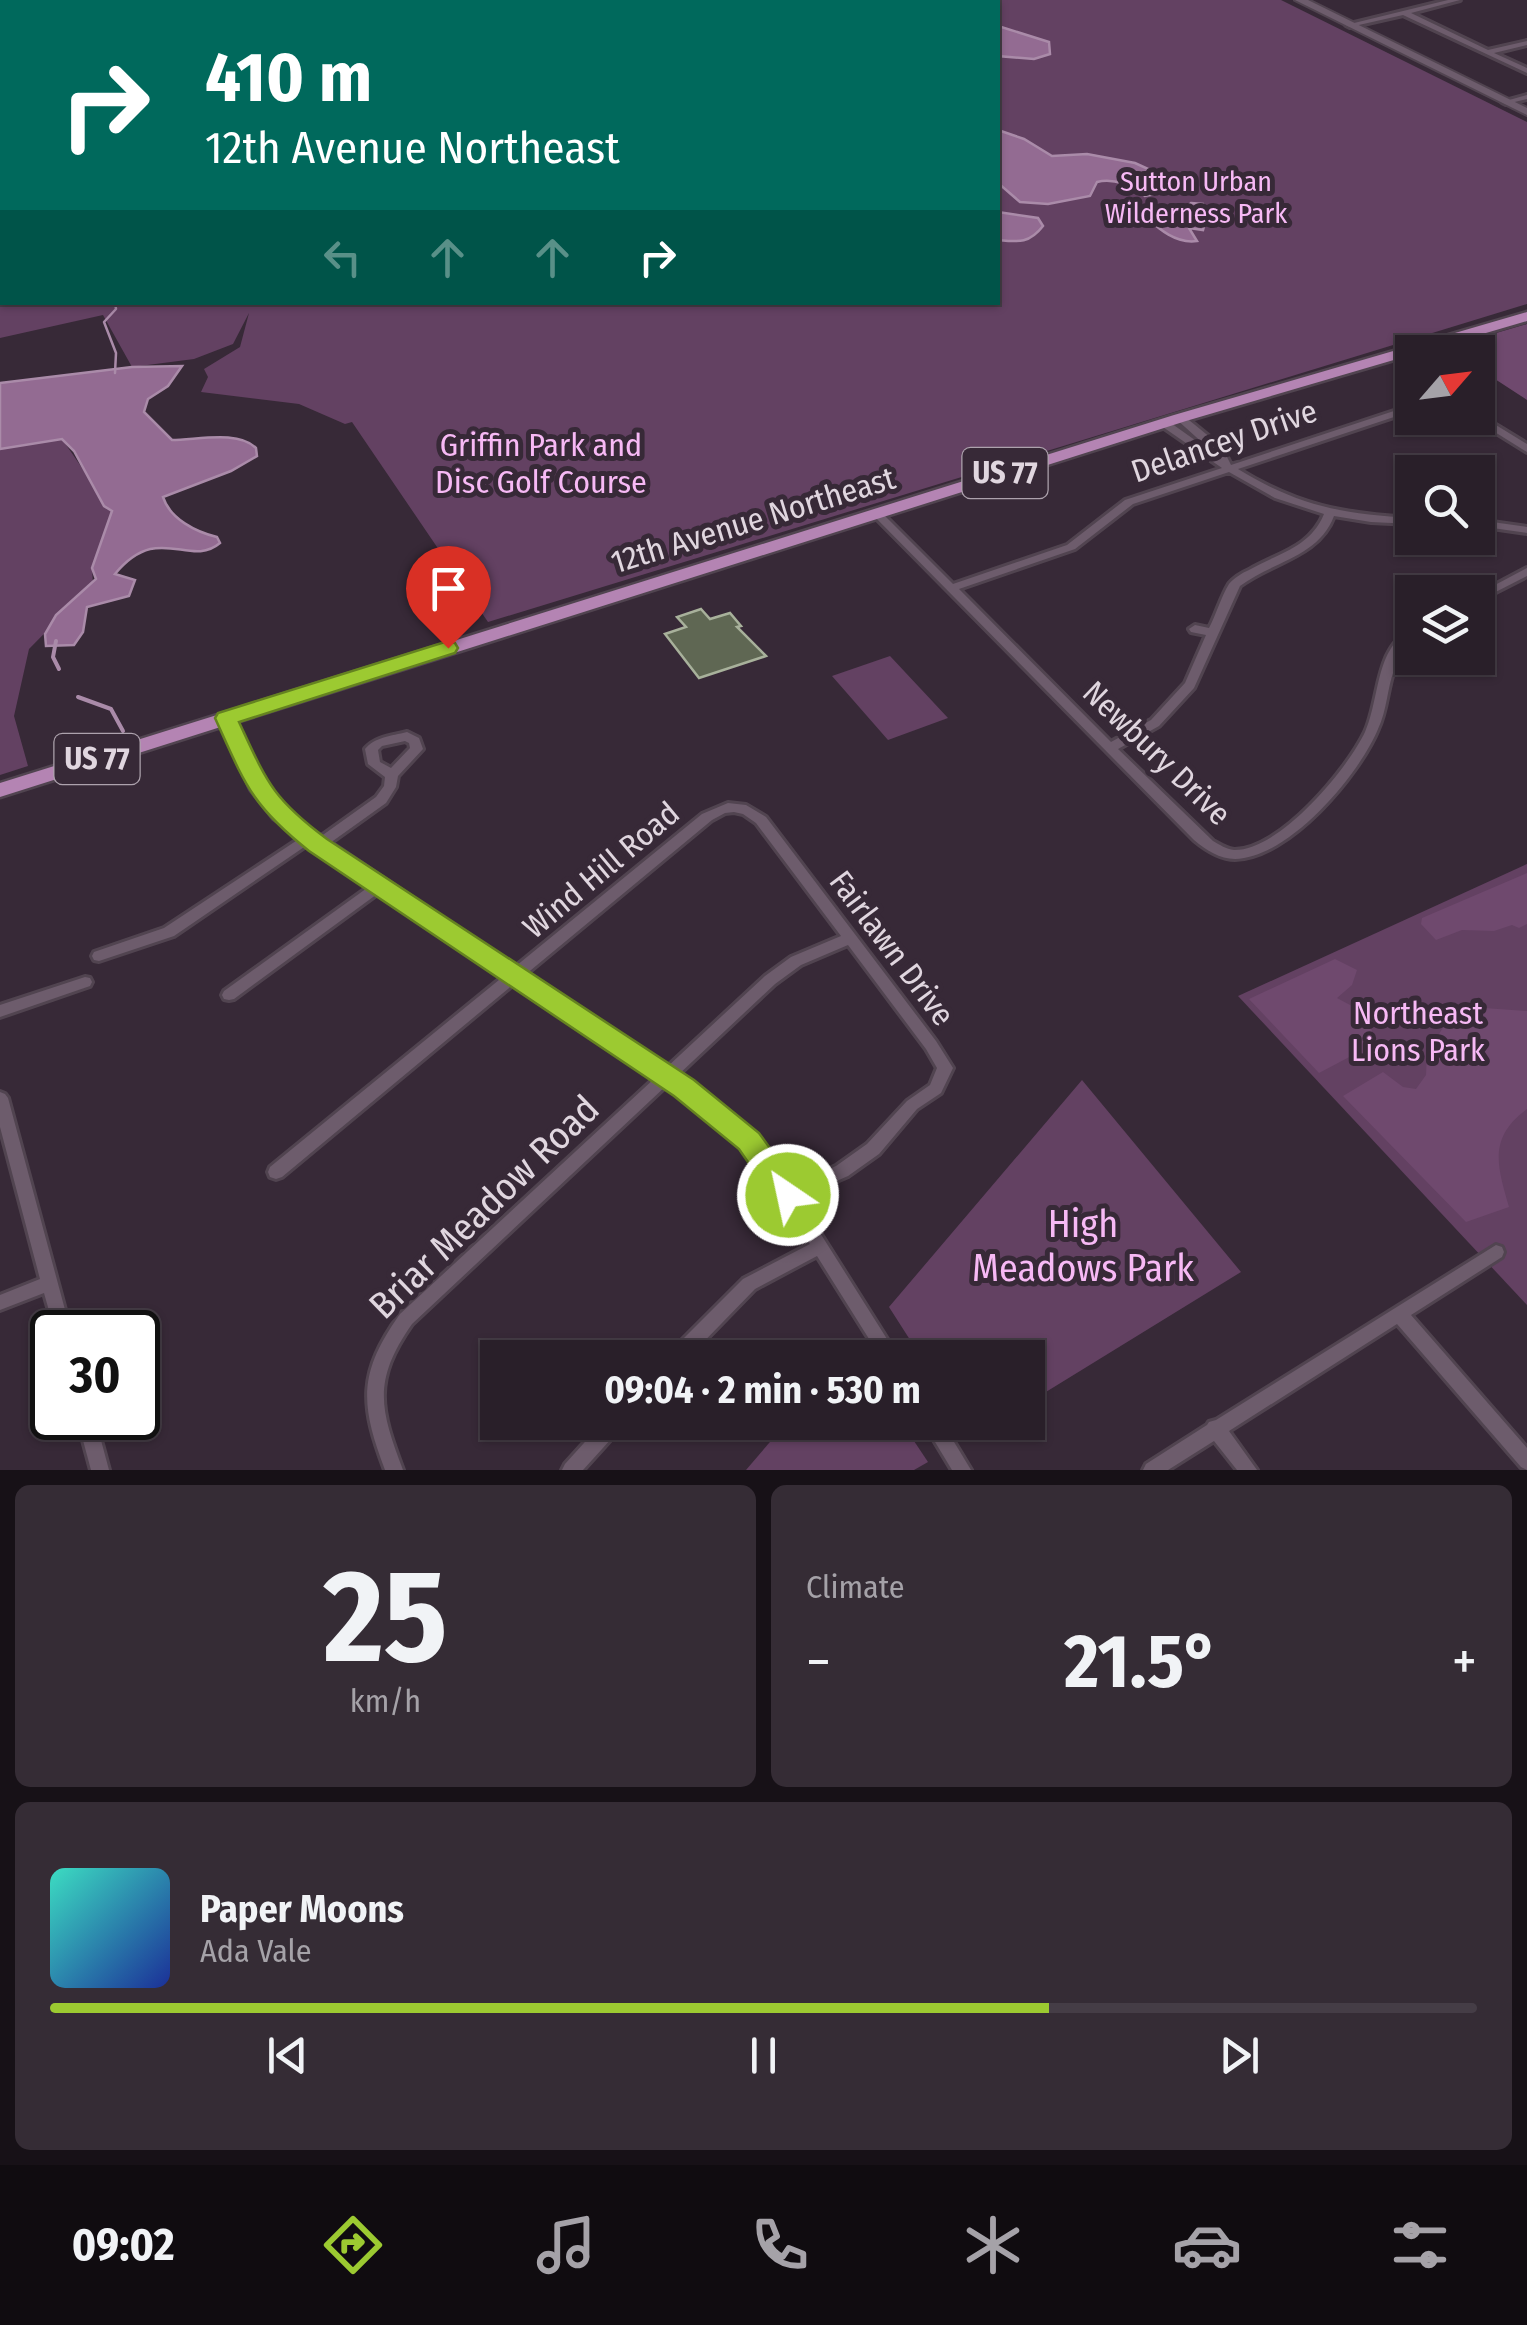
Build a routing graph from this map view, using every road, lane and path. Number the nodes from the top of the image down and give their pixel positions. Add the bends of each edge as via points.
1 (1300, 0) edge
2 (1457, 0) edge
3 (1403, 12) junction
4 (1350, 24) junction
5 (1527, 43) edge
6 (1488, 52) junction
7 (1527, 71) edge
8 (1527, 97) edge
9 (1506, 102) junction
10 (1527, 112) edge
11 (1527, 316) edge
12 (1395, 414) edge
13 (1172, 420) junction
14 (1495, 428) edge
15 (1527, 449) edge
16 (1230, 468) junction
17 (876, 513) junction
18 (1329, 514) junction
19 (1395, 520) edge
20 (1495, 525) edge
21 (1527, 530) edge
22 (1527, 570) edge
23 (952, 588) junction
24 (1495, 588) edge
25 (1195, 629) dead end
26 (1214, 633) junction
27 (1395, 652) edge
28 (226, 718) junction
29 (1110, 748) junction
30 (392, 775) dead end
31 (0, 790) edge
32 (731, 806) joint
33 (313, 841) junction
34 (379, 886) junction
35 (850, 939) junction
36 (98, 956) dead end
37 (516, 976) junction
38 (85, 982) dead end
39 (229, 995) dead end
40 (0, 1011) edge
41 (667, 1076) junction
42 (1, 1106) edge
43 (276, 1172) dead end
44 (788, 1195) junction
45 (820, 1247) junction
46 (1496, 1252) dead end
47 (49, 1284) junction
48 (0, 1303) edge
49 (57, 1310) edge
50 (1398, 1314) junction
51 (694, 1340) edge
52 (879, 1340) edge
53 (1216, 1428) junction
54 (92, 1440) edge
55 (598, 1440) edge
56 (943, 1440) edge
57 (1527, 1462) edge
58 (100, 1470) edge
59 (394, 1470) edge
60 (571, 1470) edge
61 (962, 1470) edge
62 (1152, 1470) edge
63 (1248, 1470) edge

1 - 4 main road
2 - 3 street
3 - 4 street
3 - 6 street
4 - 9 main road
5 - 6 street
6 - 7 street
8 - 9 street
9 - 10 main road
11 - 13 main road, 12th Avenue Northeast / US 77
12 - 16 street, Delancey Drive
13 - 16 street
13 - 17 main road, 12th Avenue Northeast / US 77
14 - 15 street
16 - 18 street via 1275,497
16 - 23 street, Delancey Drive via 1120,506 1071,547
17 - 23 street, Newbury Drive
17 - 28 main road, 12th Avenue Northeast / US 77
18 - 19 street
18 - 26 street via 1320,535 1234,584
20 - 21 street
22 - 24 street
23 - 29 street, Newbury Drive
25 - 26 street
26 - 29 street via 1190,684 1162,716
27 - 29 street, Newbury Drive via 1372,729 1356,754 1300,822 1251,852 1213,848
28 - 31 main road, 12th Avenue Northeast / US 77
28 - 33 main road via 259,790
30 - 33 street via 381,800
32 - 35 street, Fairlawn Drive via 761,820
32 - 37 street, Wind Hill Road via 707,817
33 - 34 main road
33 - 36 street via 170,932
34 - 37 main road
34 - 39 street
35 - 41 street, Briar Meadow Road via 784,969
35 - 44 street, Fairlawn Drive via 942,1060 944,1075 873,1149
37 - 41 street
37 - 43 street, Wind Hill Road
38 - 40 street
41 - 44 street via 749,1141
41 - 59 street, Briar Meadow Road via 406,1319 384,1350 373,1390 375,1417
42 - 47 street
44 - 45 street
45 - 51 street via 749,1284
45 - 52 street
46 - 50 street
47 - 48 street
47 - 49 street
50 - 53 street
50 - 57 street
53 - 62 street
53 - 63 street
54 - 58 street
55 - 60 street
56 - 61 street

